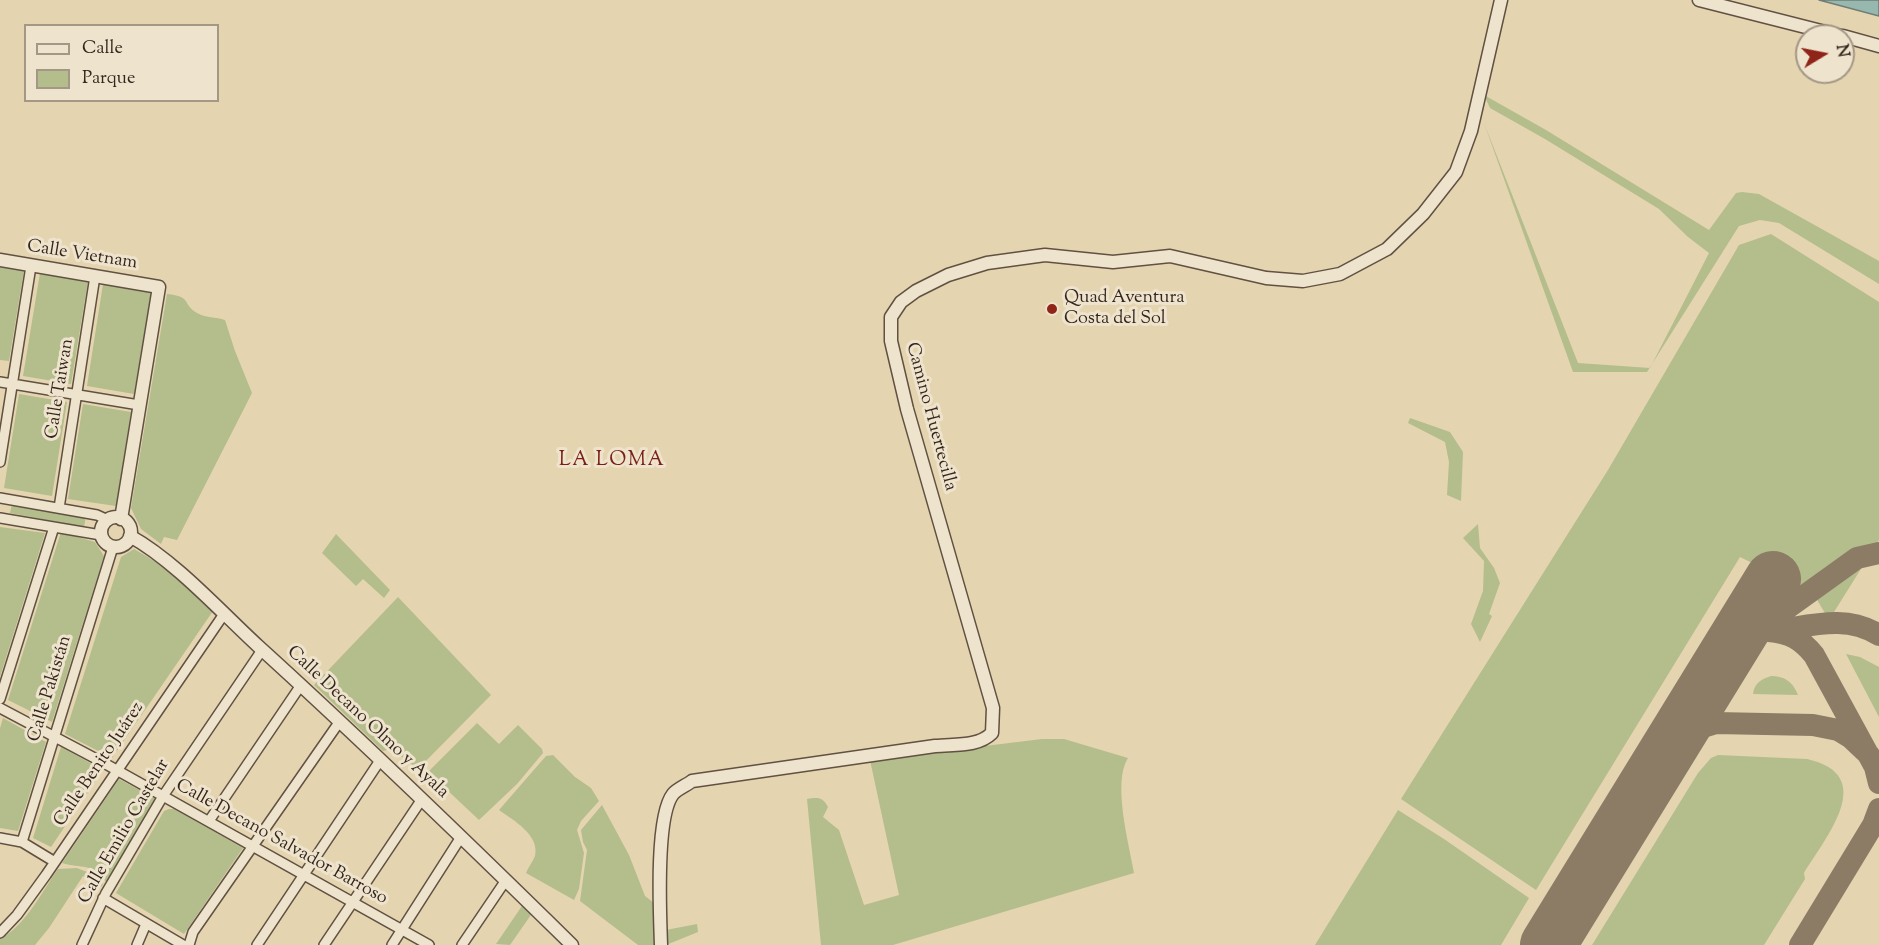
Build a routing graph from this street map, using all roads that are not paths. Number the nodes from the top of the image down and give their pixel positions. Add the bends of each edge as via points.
1 (1501, 0) edge
2 (1699, 0) edge
3 (1795, 24) edge
4 (1855, 40) edge
5 (1879, 46) edge
6 (0, 260) edge
7 (31, 266) junction
8 (95, 276) junction
9 (0, 382) edge
10 (12, 384) junction
11 (76, 395) junction
12 (140, 405) junction
13 (0, 462) edge
14 (0, 498) edge
15 (59, 508) junction
16 (0, 518) edge
17 (121, 519) junction
18 (108, 520) junction
19 (54, 527) junction
20 (101, 535) junction
21 (130, 536) junction
22 (113, 547) junction
23 (224, 614) junction
24 (262, 650) junction
25 (301, 685) junction
26 (0, 699) edge
27 (0, 708) edge
28 (340, 721) junction
29 (55, 737) junction
30 (381, 759) junction
31 (117, 770) junction
32 (163, 796) junction
33 (422, 799) junction
34 (209, 821) junction
35 (461, 837) junction
36 (0, 838) edge
37 (22, 842) junction
38 (254, 846) junction
39 (55, 862) junction
40 (304, 875) junction
41 (506, 880) junction
42 (103, 898) junction
43 (353, 902) junction
44 (146, 924) junction
45 (402, 930) junction
46 (0, 933) edge
47 (82, 945) edge
48 (137, 945) edge
49 (183, 945) edge
50 (189, 945) edge
51 (257, 945) edge
52 (324, 945) edge
53 (392, 945) edge
54 (429, 945) edge
55 (462, 945) edge
56 (572, 945) edge
57 (660, 945) edge

1 - 57 street, Camino Huertecilla via 1471,131 1456,172 1423,214 1387,249 1340,274 1303,281 1266,278 1170,256 1113,262 1045,255 987,263 948,275 901,302 891,317 891,341 993,708 992,733 984,741 974,743 692,781 673,794 663,823
2 - 3 street
4 - 5 street
6 - 7 street, Calle Vietnam
7 - 8 street, Calle Vietnam
7 - 10 street
8 - 11 street, Calle Taiwan
8 - 12 street, Calle Vietnam via 159,286
9 - 10 street
10 - 11 street
10 - 13 street
11 - 12 street
11 - 15 street, Calle Taiwan
12 - 17 street
14 - 15 street
15 - 18 street
16 - 19 street
17 - 18 street
17 - 21 street via 129,525
18 - 20 street
19 - 20 street
19 - 26 street
20 - 22 street
21 - 22 street via 124,545
21 - 23 street, Calle Decano Olmo y Ayala via 145,544
22 - 29 street, Calle Pakistán
23 - 24 street, Calle Decano Olmo y Ayala
23 - 31 street, Calle Benito Juárez
24 - 25 street, Calle Decano Olmo y Ayala
24 - 32 street, Calle Emilio Castelar
25 - 28 street, Calle Decano Olmo y Ayala
25 - 34 street
27 - 29 street, Calle Decano Salvador Barroso
28 - 30 street, Calle Decano Olmo y Ayala
28 - 38 street
29 - 31 street, Calle Decano Salvador Barroso
29 - 37 street, Calle Pakistán
30 - 33 street, Calle Decano Olmo y Ayala
30 - 40 street
31 - 32 street, Calle Decano Salvador Barroso
31 - 39 street, Calle Benito Juárez
32 - 34 street, Calle Decano Salvador Barroso
32 - 42 street, Calle Emilio Castelar
33 - 35 street, Calle Decano Olmo y Ayala
33 - 43 street
34 - 38 street, Calle Decano Salvador Barroso
35 - 41 street, Calle Decano Olmo y Ayala
35 - 45 street
36 - 37 street
37 - 39 street
38 - 40 street, Calle Decano Salvador Barroso
38 - 50 street via 193,932
39 - 46 street, Calle Benito Juárez
40 - 43 street, Calle Decano Salvador Barroso
40 - 51 street
41 - 55 street
41 - 56 street, Calle Decano Olmo y Ayala
42 - 44 street
42 - 47 street, Calle Emilio Castelar
43 - 45 street, Calle Decano Salvador Barroso
43 - 52 street
44 - 48 street
44 - 49 street
45 - 53 street
45 - 54 street, Calle Decano Salvador Barroso

